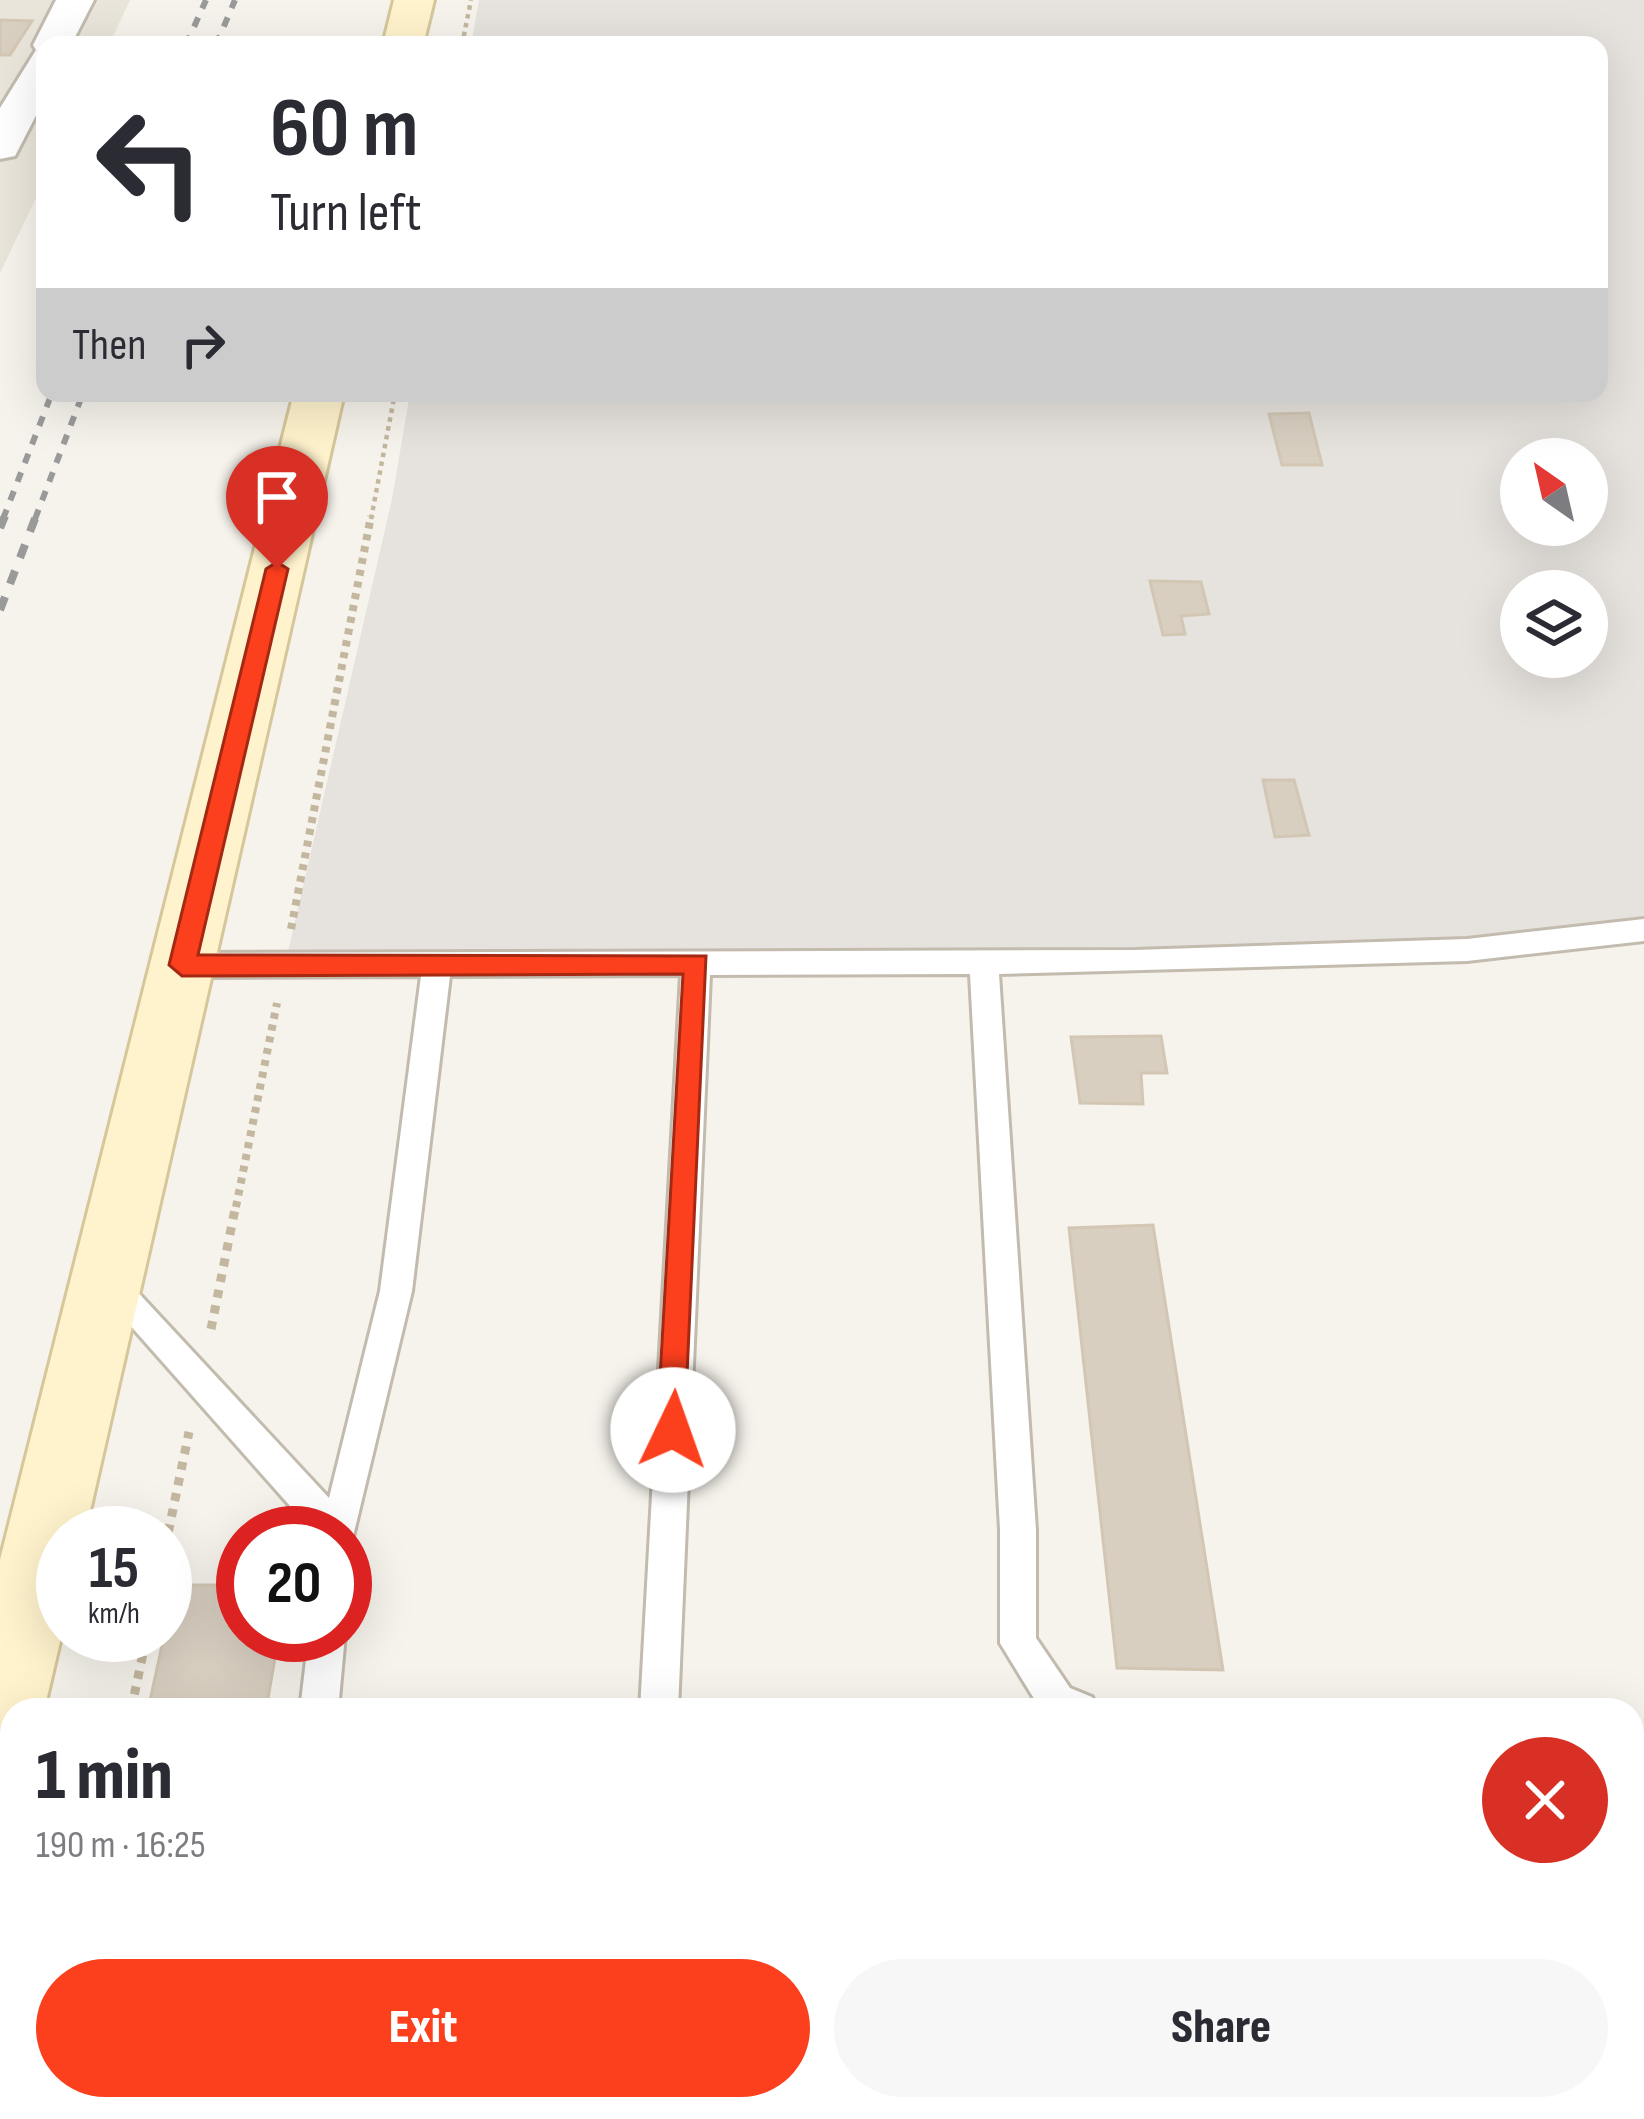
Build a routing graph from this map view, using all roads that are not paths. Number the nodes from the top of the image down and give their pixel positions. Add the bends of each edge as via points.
1 (75, 0) edge
2 (414, 0) edge
3 (57, 36) edge
4 (405, 36) edge
5 (36, 70) edge
6 (11, 102) edge
7 (0, 146) edge
8 (317, 402) edge
9 (1644, 929) edge
10 (696, 963) junction
11 (984, 963) junction
12 (437, 964) junction
13 (182, 965) junction
14 (107, 1281) junction
15 (313, 1506) edge
16 (344, 1506) edge
17 (324, 1662) edge
18 (6, 1698) edge
19 (320, 1698) edge
20 (660, 1698) edge
21 (1055, 1698) edge

1 - 3 street
2 - 4 main road
5 - 6 street
6 - 7 street
8 - 13 main road
9 - 11 lane via 1467,950
10 - 11 lane
10 - 12 lane
10 - 20 lane
11 - 21 lane via 1018,1643
12 - 13 lane
12 - 16 lane via 396,1291
13 - 14 main road
14 - 15 lane
14 - 18 main road
17 - 19 lane

